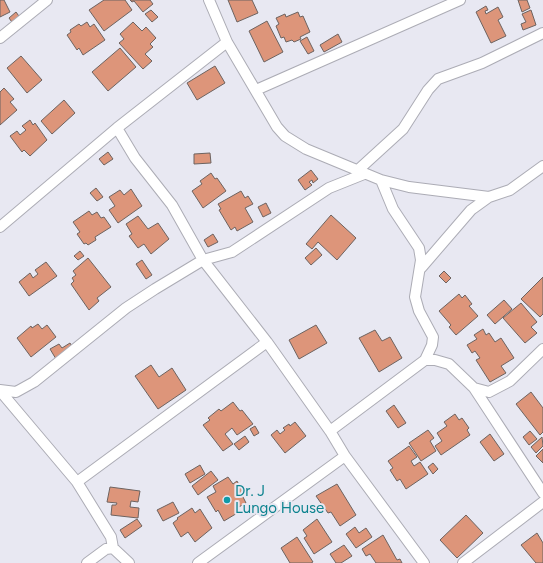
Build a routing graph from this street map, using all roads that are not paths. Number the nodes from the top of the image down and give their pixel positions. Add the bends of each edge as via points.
1 (209, 0) edge
2 (460, 0) edge
3 (42, 2) edge
4 (543, 32) edge
5 (0, 38) edge
6 (227, 42) junction
7 (256, 90) junction
8 (117, 128) junction
9 (543, 166) edge
10 (361, 172) junction
11 (381, 180) junction
12 (489, 197) junction
13 (0, 227) edge
14 (204, 260) junction
15 (420, 269) junction
16 (266, 342) junction
17 (543, 349) edge
18 (425, 360) junction
19 (474, 388) junction
20 (1, 391) edge
21 (330, 431) junction
22 (345, 456) junction
23 (77, 482) junction
24 (543, 493) edge
25 (543, 502) edge
26 (113, 548) junction
27 (87, 563) edge
28 (128, 563) edge
29 (198, 563) edge
30 (423, 563) edge
31 (463, 563) edge

1 - 6 street
2 - 7 street
3 - 5 street
4 - 10 street via 482,63 438,80 428,90 403,129
6 - 7 street
6 - 8 street
7 - 10 street via 285,136 306,149
8 - 13 street
8 - 14 street via 135,158 172,205
9 - 12 street via 510,190
10 - 11 street
10 - 14 street via 328,188 232,252
11 - 12 street via 409,187
11 - 15 street via 394,209 419,248 422,260
12 - 15 street via 471,210
14 - 16 street
14 - 20 street via 126,308 34,382 16,392
15 - 18 street via 415,297 419,311 433,337
16 - 21 street
16 - 23 street
17 - 19 street via 510,381 489,392
18 - 19 street via 449,364
18 - 21 street
19 - 24 street
20 - 23 street
21 - 22 street
22 - 29 street
22 - 30 street
23 - 26 street via 112,537
25 - 31 street
26 - 27 street via 106,549
26 - 28 street

